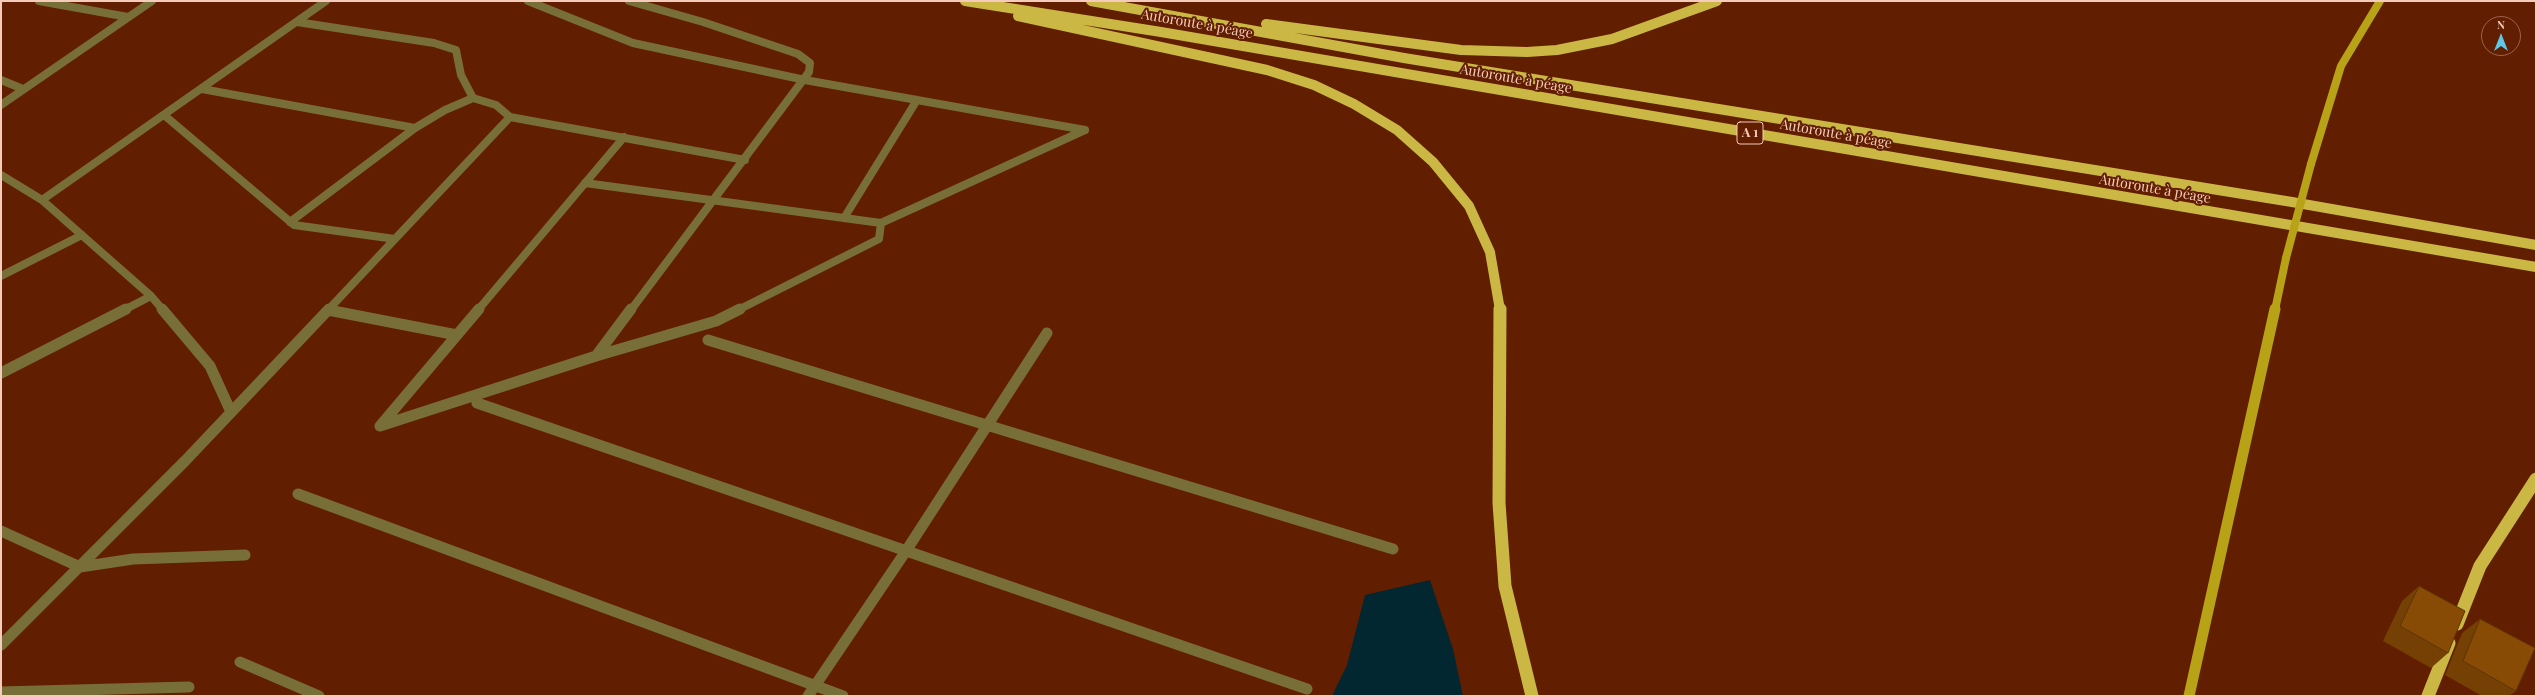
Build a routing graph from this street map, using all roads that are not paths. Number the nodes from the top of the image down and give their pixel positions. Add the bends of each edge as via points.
1 (39, 1) edge
2 (152, 1) edge
3 (326, 1) edge
4 (528, 1) edge
5 (629, 1) edge
6 (965, 1) edge
7 (1091, 1) edge
8 (1717, 1) edge
9 (2380, 1) edge
10 (987, 5) junction
11 (128, 17) junction
12 (1199, 19) junction
13 (297, 22) junction
14 (1, 80) edge
15 (805, 80) junction
16 (23, 89) junction
17 (202, 89) junction
18 (473, 98) junction
19 (917, 100) junction
20 (1, 104) edge
21 (164, 115) junction
22 (510, 117) junction
23 (415, 128) junction
24 (624, 138) junction
25 (745, 160) junction
26 (1, 175) edge
27 (585, 183) junction
28 (42, 200) junction
29 (714, 201) junction
30 (844, 218) junction
31 (290, 222) junction
32 (881, 223) junction
33 (82, 236) junction
34 (395, 238) junction
35 (2536, 245) edge
36 (2536, 267) edge
37 (1, 276) edge
38 (151, 296) junction
39 (328, 310) junction
40 (1047, 333) dead end
41 (457, 335) junction
42 (708, 340) dead end
43 (596, 356) junction
44 (1, 373) edge
45 (477, 403) dead end
46 (232, 412) junction
47 (985, 426) junction
48 (2536, 479) edge
49 (298, 494) dead end
50 (1, 531) edge
51 (1393, 549) dead end
52 (906, 551) junction
53 (245, 555) dead end
54 (80, 567) junction
55 (1, 645) edge
56 (240, 662) dead end
57 (815, 686) junction
58 (189, 688) dead end
59 (1307, 689) dead end
60 (1, 692) edge
61 (319, 696) edge
62 (808, 696) edge
63 (843, 696) edge
64 (1532, 696) edge
65 (2189, 696) edge
66 (2428, 696) edge

1 - 11 street
2 - 11 street
3 - 13 street
4 - 15 street via 633,43
5 - 15 street via 703,22 798,54 810,63
6 - 10 highway, Autoroute à péage / A 1
7 - 12 highway, A 1
8 - 12 highway via 1612,39 1557,50 1527,52 1461,50 1294,27
9 - 65 main road, bridge via 2341,66 2311,164 2286,258
10 - 36 highway, Autoroute à péage / A 1 via 1161,32
10 - 64 highway via 1026,19 1209,56 1314,85 1354,104 1397,130 1433,162 1469,206 1490,252 1500,301 1499,503 1505,586
11 - 16 street
12 - 35 highway, A 1 via 1404,58 2292,202
13 - 17 street
13 - 18 street via 434,43 456,50 461,75
14 - 16 street
15 - 19 street
15 - 25 street
16 - 20 street
17 - 21 street
17 - 23 street
18 - 22 street via 496,105
18 - 23 street via 445,110
19 - 30 street
19 - 32 street via 1085,130
21 - 28 street
21 - 31 street
22 - 24 street
22 - 34 street
23 - 31 street
24 - 25 street
24 - 27 street
25 - 29 street
26 - 28 street
27 - 29 street
27 - 41 street
28 - 33 street
29 - 30 street
29 - 43 street
30 - 32 street
31 - 34 street via 294,225
32 - 43 street via 879,239 716,321
33 - 37 street
33 - 38 street
34 - 39 street
38 - 44 street
38 - 46 street via 210,366
39 - 41 street
39 - 46 street
40 - 47 street
41 - 43 street via 380,426
42 - 47 street
45 - 52 street
46 - 54 street
47 - 51 street
47 - 52 street
48 - 66 highway via 2480,566
49 - 57 street
50 - 54 street
52 - 57 street
52 - 59 street
53 - 54 street via 133,559
54 - 55 street
56 - 61 street
57 - 62 street
57 - 63 street
58 - 60 street

